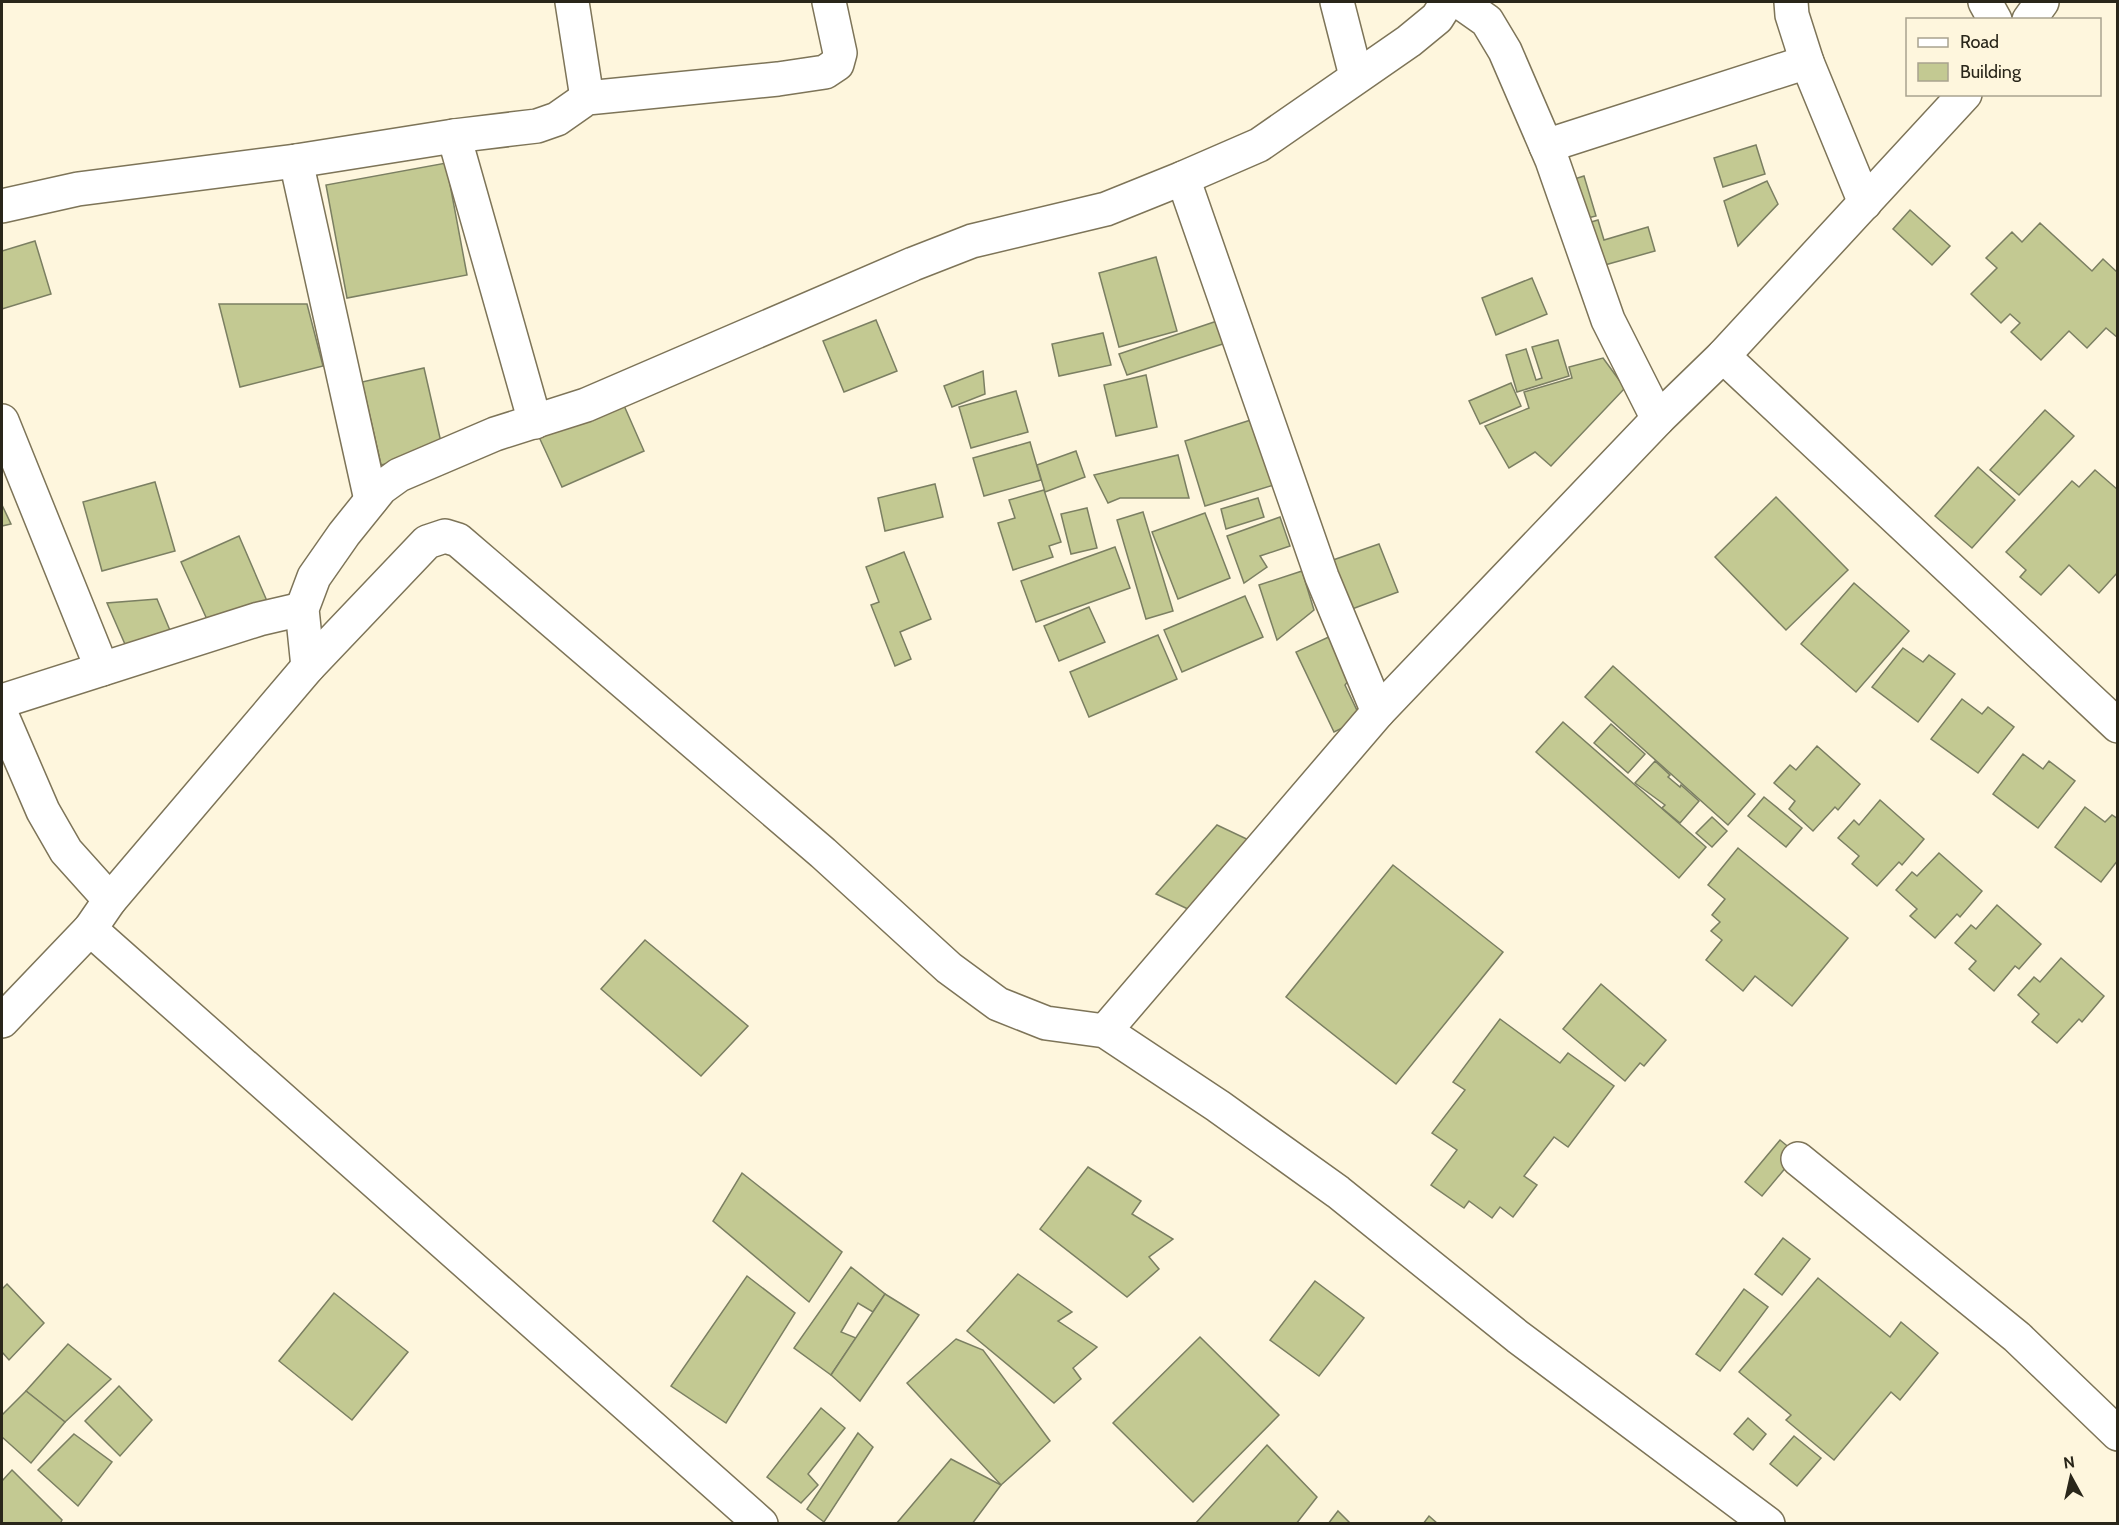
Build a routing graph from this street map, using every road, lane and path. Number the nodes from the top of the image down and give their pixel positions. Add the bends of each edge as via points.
1 (572, 2) edge
2 (829, 2) edge
3 (1337, 2) edge
4 (1444, 2) edge
5 (1460, 2) edge
6 (1791, 2) edge
7 (1985, 2) edge
8 (2042, 2) edge
9 (1994, 18) edge
10 (2030, 18) edge
11 (1807, 62) junction
12 (1356, 76) junction
13 (1963, 96) edge
14 (587, 98) junction
15 (454, 136) junction
16 (1546, 146) junction
17 (296, 161) junction
18 (1183, 178) junction
19 (1864, 203) junction
20 (2, 206) edge
21 (1723, 356) junction
22 (1658, 419) junction
23 (2, 421) edge
24 (535, 422) junction
25 (371, 500) junction
26 (302, 609) junction
27 (308, 667) junction
28 (102, 669) junction
29 (2, 701) edge
30 (1378, 712) junction
31 (2, 716) edge
32 (2118, 726) edge
33 (110, 900) junction
34 (90, 929) junction
35 (2, 1021) edge
36 (1105, 1030) junction
37 (1798, 1159) dead end
38 (2118, 1434) edge
39 (761, 1524) edge
40 (1768, 1524) edge

1 - 14 street
2 - 14 street via 840,53 837,64 825,72
3 - 12 street
4 - 12 street via 1437,18
5 - 16 street via 1487,21 1505,51
6 - 11 street
7 - 9 street
8 - 10 street
11 - 16 street
11 - 19 street
12 - 18 street via 1259,145
13 - 19 street
14 - 15 street via 557,119 537,126
15 - 17 street
15 - 24 street
16 - 22 street via 1608,320
17 - 20 street via 78,189
17 - 25 street
18 - 24 street via 1106,209 972,241 586,405
18 - 30 street via 1322,577
19 - 21 street
21 - 22 street
21 - 32 street
22 - 30 street
23 - 28 street
24 - 25 street via 495,434 399,475
25 - 26 street via 314,577
26 - 27 street
26 - 28 street
27 - 33 street
27 - 36 street via 428,542 445,536 458,540 823,853 949,968 998,1004 1046,1023
28 - 29 street
30 - 36 street
31 - 33 street via 43,811 66,851
33 - 34 street
34 - 35 street
34 - 39 street
36 - 40 street via 1338,1192 1518,1337
37 - 38 street via 2017,1337

